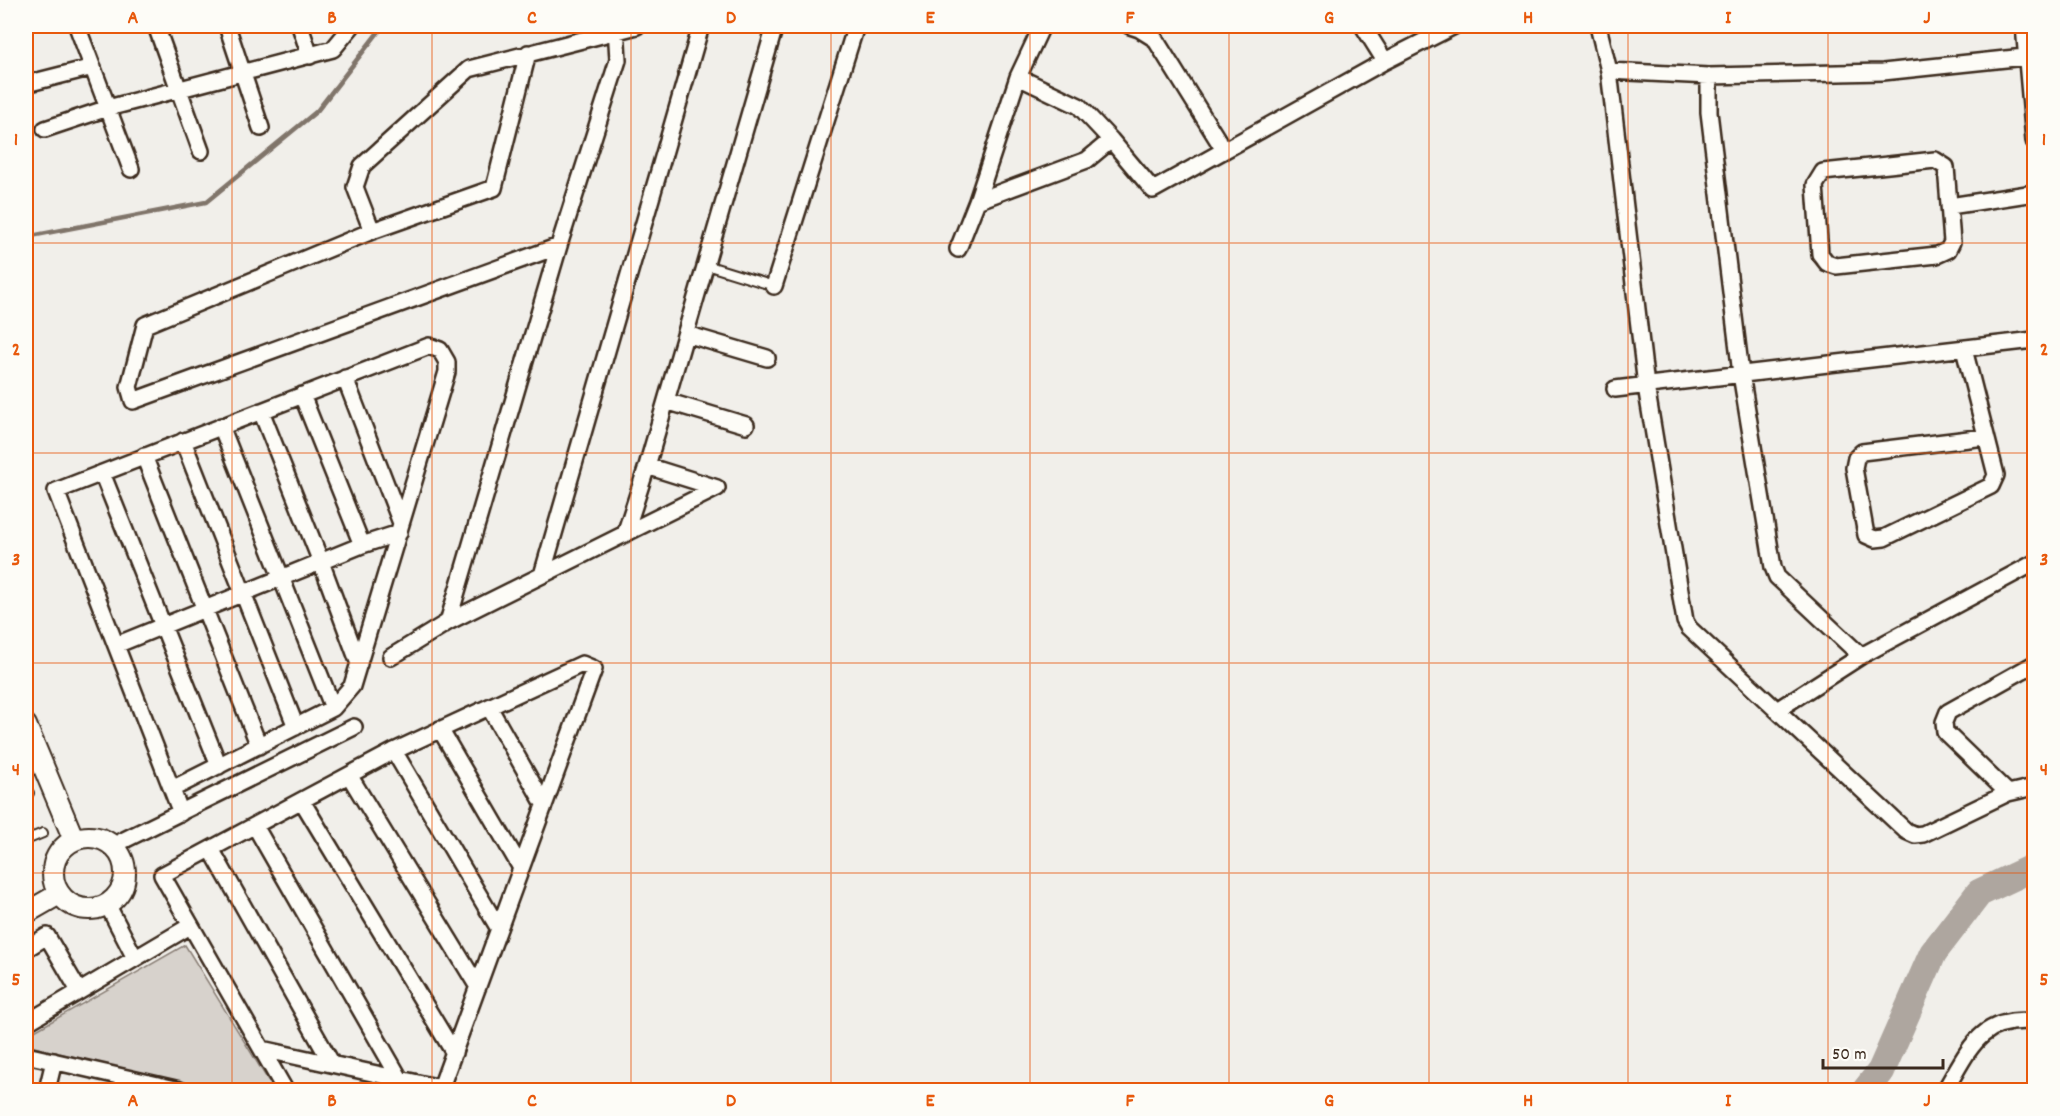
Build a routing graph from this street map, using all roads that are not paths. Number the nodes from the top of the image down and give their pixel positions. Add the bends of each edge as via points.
1 (77, 26) edge
2 (156, 26) edge
3 (227, 26) edge
4 (300, 26) edge
5 (352, 26) edge
6 (637, 26) edge
7 (701, 26) edge
8 (775, 26) edge
9 (856, 26) edge
10 (1042, 26) edge
11 (1130, 26) edge
12 (1363, 26) edge
13 (1454, 26) edge
14 (1598, 26) edge
15 (2024, 26) edge
16 (616, 28) edge
17 (528, 53) junction
18 (310, 56) junction
19 (2030, 57) edge
20 (1385, 61) junction
21 (93, 67) junction
22 (1609, 71) junction
23 (244, 72) junction
24 (1709, 76) junction
25 (1018, 77) junction
26 (26, 84) edge
27 (179, 89) junction
28 (108, 108) junction
29 (45, 129) dead end
30 (261, 129) dead end
31 (1111, 140) junction
32 (2034, 141) edge
33 (1224, 150) junction
34 (201, 151) dead end
35 (131, 169) dead end
36 (2034, 193) edge
37 (977, 201) junction
38 (1950, 206) junction
39 (372, 231) junction
40 (559, 246) junction
41 (958, 249) dead end
42 (706, 265) junction
43 (774, 286) joint
44 (686, 334) junction
45 (2034, 340) edge
46 (1964, 348) junction
47 (767, 358) dead end
48 (1741, 374) junction
49 (345, 378) junction
50 (1646, 386) junction
51 (1615, 389) dead end
52 (303, 395) junction
53 (666, 401) junction
54 (261, 411) junction
55 (747, 425) dead end
56 (221, 426) junction
57 (1985, 437) junction
58 (183, 441) junction
59 (144, 456) junction
60 (647, 466) junction
61 (102, 473) junction
62 (400, 528) junction
63 (626, 534) junction
64 (362, 545) junction
65 (321, 562) junction
66 (2034, 563) edge
67 (542, 575) junction
68 (281, 578) junction
69 (243, 593) junction
70 (205, 609) junction
71 (448, 622) junction
72 (163, 626) junction
73 (116, 645) junction
74 (1861, 656) junction
75 (392, 657) dead end
76 (359, 664) junction
77 (2034, 664) edge
78 (489, 707) junction
79 (333, 708) junction
80 (1777, 710) junction
81 (26, 725) edge
82 (296, 727) junction
83 (354, 727) dead end
84 (440, 729) junction
85 (259, 746) junction
86 (394, 751) junction
87 (219, 766) junction
88 (349, 775) junction
89 (2034, 787) edge
90 (172, 789) junction
91 (2008, 793) junction
92 (302, 801) junction
93 (544, 804) junction
94 (181, 813) junction
95 (255, 826) junction
96 (43, 833) dead end
97 (26, 840) edge
98 (74, 840) junction
99 (112, 846) junction
100 (211, 849) junction
101 (521, 868) junction
102 (59, 894) junction
103 (107, 904) junction
104 (26, 913) edge
105 (190, 926) junction
106 (499, 929) junction
107 (26, 949) edge
108 (135, 958) junction
109 (478, 987) junction
110 (79, 992) junction
111 (2034, 1022) edge
112 (26, 1023) edge
113 (261, 1049) junction
114 (454, 1053) junction
115 (26, 1055) edge
116 (54, 1061) junction
117 (332, 1064) junction
118 (400, 1079) junction
119 (440, 1089) edge
120 (47, 1090) edge
121 (180, 1090) edge
122 (285, 1090) edge
123 (1945, 1090) edge

1 - 21 street
2 - 27 street
3 - 23 street
4 - 18 street
5 - 18 street via 333,50
6 - 16 street
7 - 67 street
8 - 42 street
9 - 43 street
10 - 25 street
11 - 33 street via 1155,39
12 - 20 street
13 - 20 street
14 - 22 street
15 - 19 street
16 - 17 street
16 - 40 street via 618,60
17 - 39 street via 494,188
17 - 39 street via 469,69 362,166 355,187
18 - 23 street
19 - 24 street via 1883,72
19 - 32 street
20 - 33 street
21 - 26 street
21 - 28 street
22 - 24 street
22 - 50 street
23 - 27 street
23 - 30 street
24 - 48 street via 1709,112
25 - 31 street via 1079,106
25 - 37 street
27 - 28 street
27 - 34 street
28 - 29 street
28 - 35 street
31 - 33 street via 1153,190
31 - 37 street via 1087,160
36 - 38 street
37 - 41 street
38 - 38 street via 1946,167 1935,160 1823,172 1815,185 1820,254 1836,266 1937,255 1948,250 1952,242
39 - 40 street via 145,325 129,387 133,401
40 - 71 street
42 - 43 lane
42 - 44 street
44 - 47 street
44 - 53 street
45 - 46 street
46 - 48 street
46 - 57 street
48 - 50 street
48 - 74 street via 1777,577
49 - 52 street
49 - 62 street
49 - 62 street via 429,346 445,356 447,372
50 - 51 street
50 - 80 street via 1685,621
52 - 54 street
52 - 64 street
53 - 55 street
53 - 60 street
54 - 56 street
54 - 65 street
56 - 58 street
56 - 68 street
57 - 57 street via 1996,475 1991,486 1884,538 1866,535 1854,468 1862,452
58 - 59 street
58 - 69 street
59 - 61 street
59 - 70 street
60 - 63 street
60 - 63 street via 717,488
61 - 72 street
61 - 73 street via 56,491
62 - 64 street
62 - 76 street
63 - 67 street
64 - 65 street
65 - 68 street
65 - 76 street
66 - 74 street
67 - 71 street
68 - 69 street
68 - 79 street
69 - 70 street
69 - 82 street
70 - 72 street
70 - 85 street
71 - 75 street
72 - 73 street
72 - 87 street
73 - 90 street
74 - 80 street
76 - 79 street via 352,686
77 - 91 street via 1948,712 1944,722 1945,732
78 - 84 street
78 - 93 street
78 - 93 street via 582,664 594,669
79 - 82 street
80 - 91 street via 1905,831 1915,835
81 - 98 street
82 - 85 street
83 - 94 street
84 - 86 street
84 - 101 street
85 - 87 street
86 - 88 street
86 - 106 street
87 - 90 street
88 - 92 street
88 - 109 street
89 - 91 street
90 - 94 street
92 - 95 street
92 - 114 street
93 - 101 street
94 - 99 street
95 - 100 street
95 - 118 street
96 - 97 lane
98 - 99 street via 92,837
98 - 102 street via 56,859 53,877
99 - 103 street via 120,857 124,874 120,891
100 - 105 street via 162,875
100 - 117 street
101 - 106 street
102 - 103 street via 81,908
102 - 104 street
103 - 108 street
105 - 108 street
105 - 113 street
106 - 109 street
107 - 110 street via 47,936
108 - 110 street
109 - 114 street
110 - 112 street
111 - 123 street via 2008,1022 1987,1031 1973,1042
113 - 117 street
113 - 122 street
114 - 119 street
115 - 116 street
116 - 120 street
116 - 121 street
117 - 118 street
118 - 119 street

